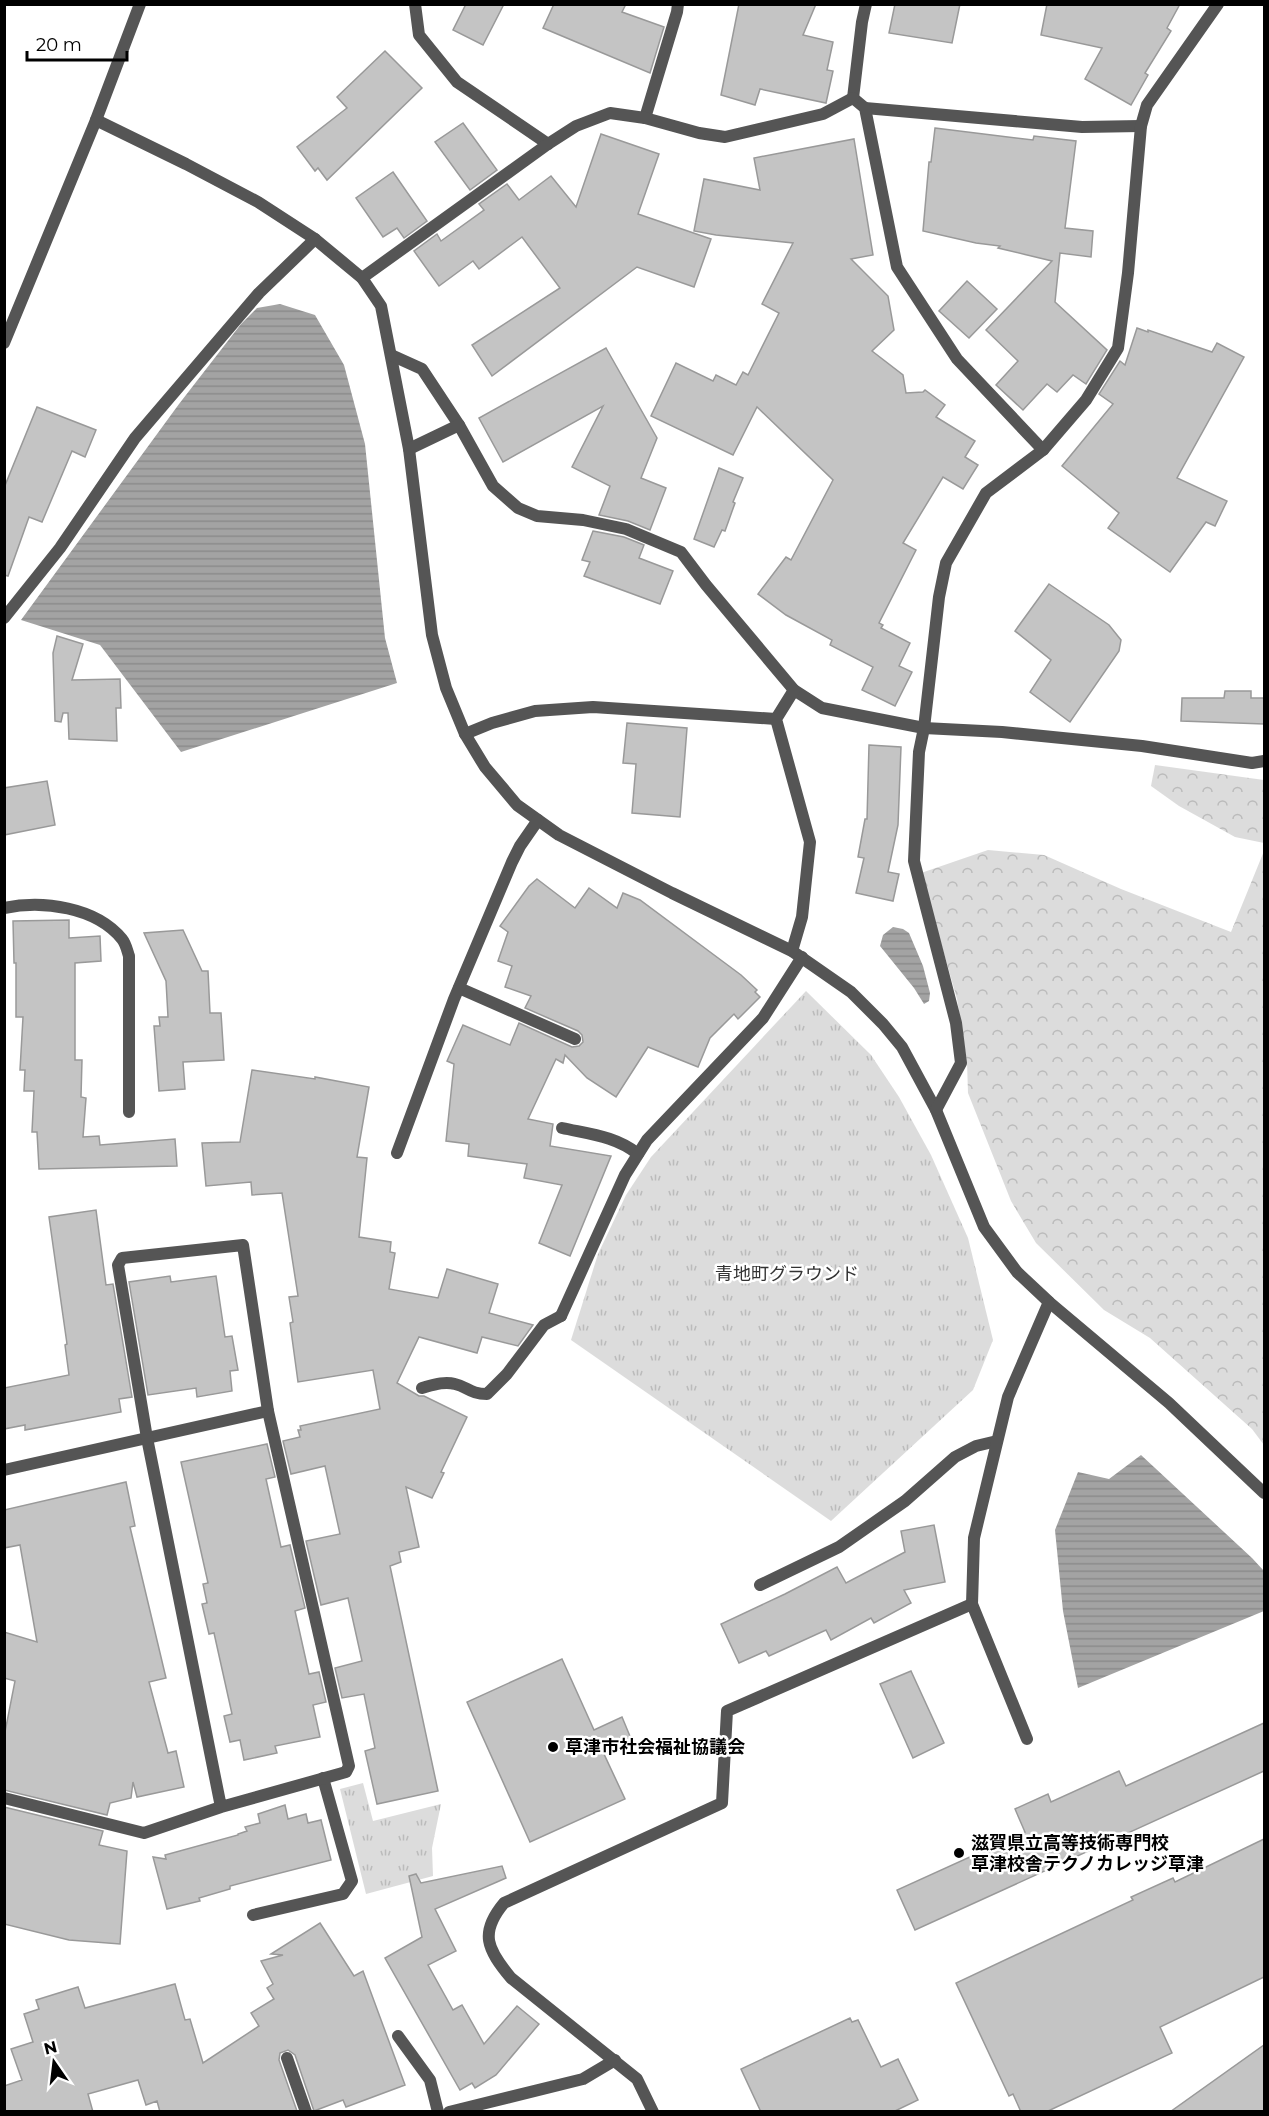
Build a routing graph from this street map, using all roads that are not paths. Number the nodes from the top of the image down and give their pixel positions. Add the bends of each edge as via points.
1 (140, 4) edge
2 (415, 4) edge
3 (678, 4) edge
4 (866, 4) edge
5 (1218, 4) edge
6 (853, 98) junction
7 (865, 108) junction
8 (645, 118) junction
9 (96, 120) junction
10 (1141, 126) junction
11 (548, 144) junction
12 (315, 239) junction
13 (362, 278) junction
14 (4, 343) edge
15 (391, 355) junction
16 (459, 425) junction
17 (409, 449) junction
18 (1043, 450) junction
19 (4, 618) edge
20 (794, 690) junction
21 (776, 718) junction
22 (924, 728) junction
23 (465, 735) junction
24 (1264, 761) edge
25 (538, 820) junction
26 (4, 908) edge
27 (797, 954) junction
28 (459, 988) junction
29 (575, 1039) dead end
30 (936, 1110) junction
31 (129, 1112) dead end
32 (562, 1128) dead end
33 (397, 1153) dead end
34 (638, 1154) junction
35 (1049, 1302) junction
36 (422, 1388) dead end
37 (268, 1411) junction
38 (147, 1438) junction
39 (997, 1441) junction
40 (4, 1470) edge
41 (1264, 1493) edge
42 (760, 1585) dead end
43 (972, 1604) junction
44 (1027, 1739) dead end
45 (323, 1778) junction
46 (4, 1798) edge
47 (221, 1807) junction
48 (253, 1915) dead end
49 (398, 2036) dead end
50 (287, 2058) dead end
51 (615, 2060) junction
52 (306, 2112) edge
53 (438, 2112) edge
54 (449, 2112) edge
55 (653, 2112) edge

1 - 9 street
2 - 11 street via 419,35 457,82
3 - 8 street
4 - 6 street
5 - 10 street via 1147,105
6 - 7 street
6 - 8 street via 823,114 725,137
7 - 10 street via 1082,126
7 - 18 street via 897,267 957,359
8 - 11 street via 610,113 576,126
9 - 12 street via 258,202
9 - 14 street
10 - 18 street via 1118,348 1086,400
11 - 13 street
12 - 13 street
12 - 19 street via 260,293 135,438 60,548
13 - 15 street via 381,306
15 - 16 street via 422,369
15 - 17 street
16 - 17 street
16 - 20 street via 493,486 518,508 537,516 626,529 681,552
17 - 23 street via 432,635 446,688
18 - 22 street via 986,493 946,563
20 - 21 street
20 - 22 street via 822,708
21 - 23 street via 593,707 535,711
21 - 27 street via 810,842
22 - 24 street via 1002,732 1142,746 1252,763
22 - 30 street via 919,752 914,861 956,1023 961,1063
23 - 25 street via 504,790
25 - 27 street via 559,835
25 - 28 street via 516,854
26 - 31 street via 51,905 92,916 124,941 129,956
27 - 30 street via 851,992 883,1024 902,1047
27 - 34 street via 763,1018
28 - 29 street
28 - 33 street
30 - 35 street via 984,1227 1017,1272
32 - 34 street via 609,1138
34 - 36 street via 609,1207 561,1316 544,1325 487,1394 474,1394 456,1384
35 - 39 street via 1008,1397
35 - 41 street via 1169,1403
37 - 38 street
37 - 38 street via 243,1245 122,1258 118,1265
37 - 45 street via 349,1766 346,1772
38 - 40 street
38 - 47 street
39 - 42 street via 955,1457 905,1501 839,1547
39 - 43 street via 974,1538
43 - 44 street
43 - 51 street via 727,1711 722,1803 504,1903 492,1917 489,1942 511,1978
45 - 47 street
45 - 48 street via 352,1881 343,1894
46 - 47 street via 144,1833
49 - 53 street via 430,2080
50 - 52 street
51 - 54 street via 583,2079
51 - 55 street via 637,2079

